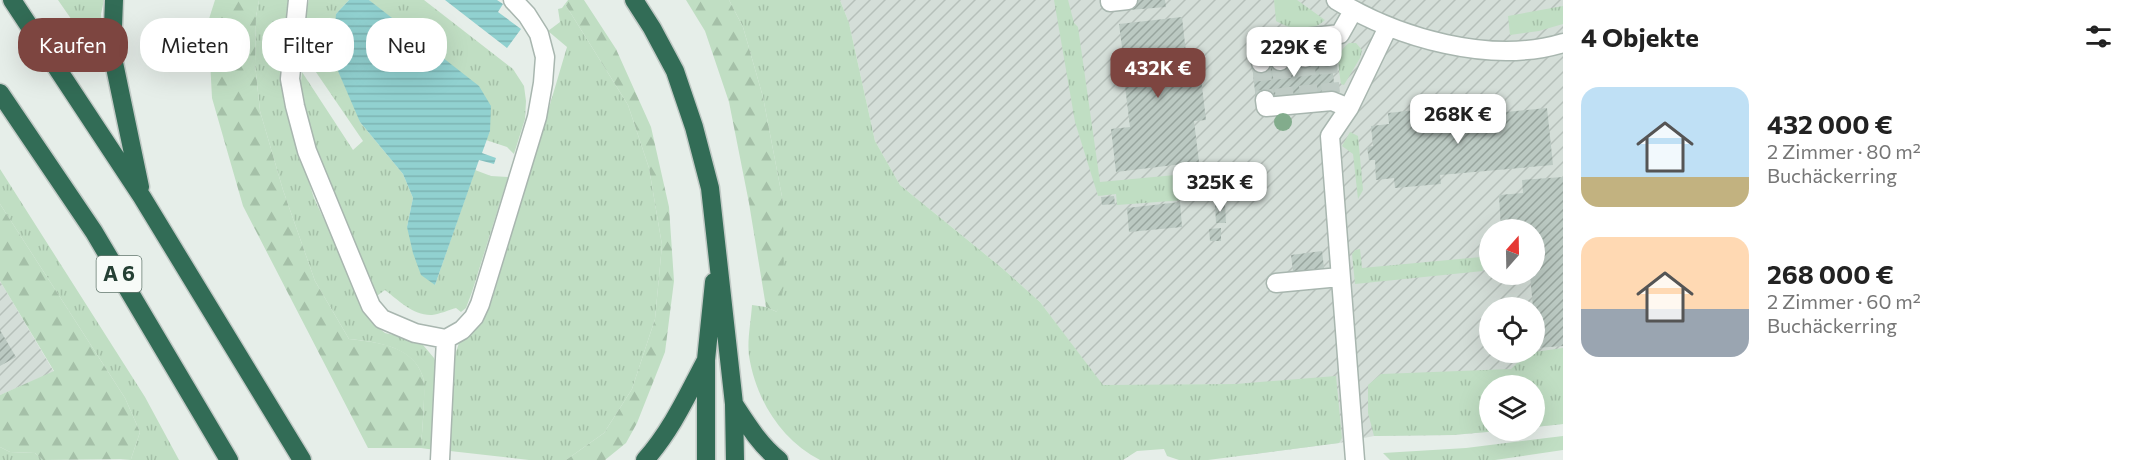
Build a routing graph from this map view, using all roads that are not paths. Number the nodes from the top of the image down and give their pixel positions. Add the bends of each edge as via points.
1 (12, 0) edge
2 (114, 0) edge
3 (298, 0) edge
4 (513, 0) edge
5 (634, 0) edge
6 (1110, 0) edge
7 (1128, 0) edge
8 (1336, 0) edge
9 (1353, 11) junction
10 (1388, 27) junction
11 (1324, 36) junction
12 (1302, 39) junction
13 (1278, 41) junction
14 (1563, 43) edge
15 (1326, 56) tunnel mouth
16 (1305, 58) tunnel mouth
17 (1281, 61) tunnel mouth
18 (1261, 63) tunnel mouth
19 (0, 93) edge
20 (1265, 100) dead end
21 (1349, 108) junction
22 (142, 197) junction
23 (718, 256) junction
24 (1340, 277) junction
25 (1276, 284) dead end
26 (446, 339) junction
27 (705, 360) junction
28 (734, 404) junction
29 (229, 460) edge
30 (302, 460) edge
31 (440, 460) edge
32 (645, 460) edge
33 (706, 460) edge
34 (735, 460) edge
35 (779, 460) edge
36 (1355, 460) edge

1 - 22 highway, A 6
2 - 22 highway via 112,53
3 - 26 street via 290,79 294,106 307,151 367,297 382,320 415,333
4 - 26 street via 539,34 545,57 537,117 480,304 462,330
5 - 23 highway via 675,70 694,127 710,188
6 - 7 street
8 - 9 street
9 - 10 street
9 - 11 street via 1340,34
10 - 14 street via 1473,49 1504,50
10 - 21 street
11 - 12 street
11 - 15 street
12 - 13 street
12 - 16 street
13 - 17 street
13 - 18 street via 1259,43
19 - 29 highway, A 6 via 94,232
20 - 21 street via 1266,107 1285,101 1331,97
21 - 24 street via 1330,136
22 - 30 highway, A 6
23 - 27 highway
23 - 28 highway
24 - 25 street
24 - 36 street
26 - 31 street
27 - 32 highway via 675,418
27 - 33 highway
28 - 34 highway
28 - 35 highway

